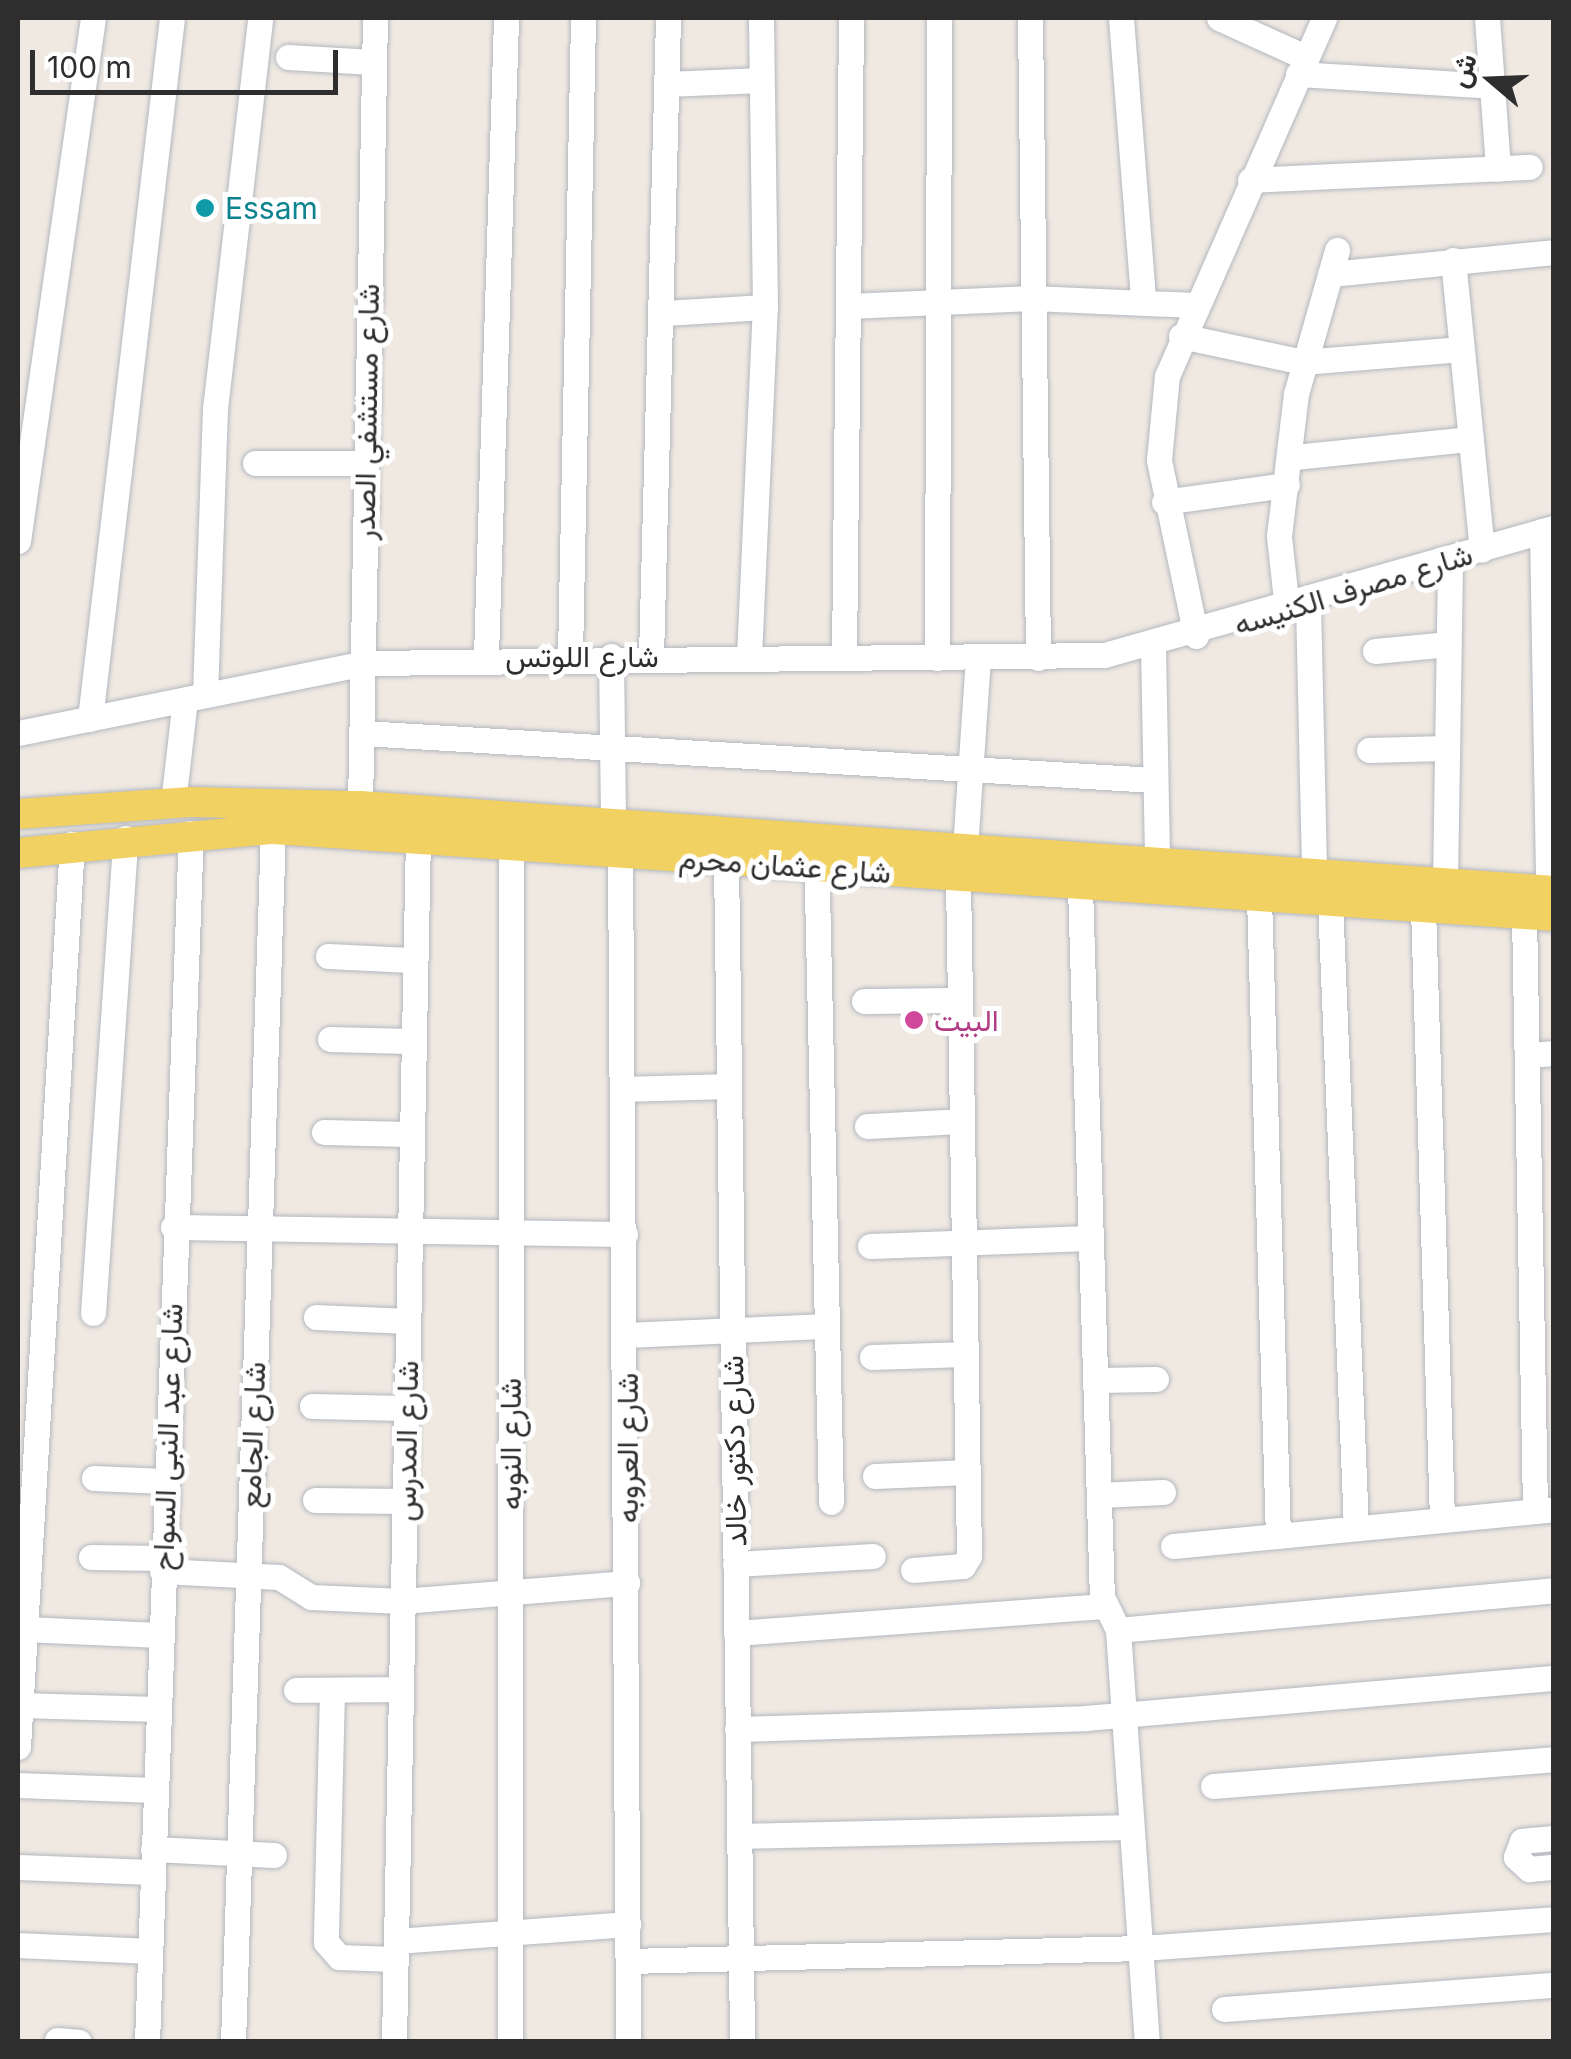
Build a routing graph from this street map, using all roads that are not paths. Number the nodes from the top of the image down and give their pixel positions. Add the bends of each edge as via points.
1 (93, 18) edge
2 (172, 18) edge
3 (260, 18) edge
4 (374, 18) edge
5 (506, 18) edge
6 (583, 18) edge
7 (668, 18) edge
8 (761, 18) edge
9 (851, 18) edge
10 (939, 18) edge
11 (1030, 18) edge
12 (1121, 18) edge
13 (1220, 18) edge
14 (1324, 18) edge
15 (1487, 18) edge
16 (288, 57) dead end
17 (372, 62) junction
18 (1302, 65) junction
19 (761, 80) junction
20 (666, 84) junction
21 (1492, 86) junction
22 (1530, 168) dead end
23 (1498, 169) junction
24 (1250, 180) junction
25 (1554, 252) edge
26 (1453, 260) junction
27 (1032, 298) junction
28 (1143, 300) junction
29 (940, 301) junction
30 (1194, 305) junction
31 (849, 306) junction
32 (766, 307) junction
33 (664, 313) junction
34 (1181, 336) junction
35 (1461, 349) junction
36 (1303, 362) junction
37 (1470, 440) junction
38 (1295, 458) junction
39 (255, 463) dead end
40 (363, 463) junction
41 (1287, 485) junction
42 (1164, 502) junction
43 (1548, 530) edge
44 (18, 541) edge
45 (1482, 550) junction
46 (1450, 560) junction
47 (1298, 606) junction
48 (1196, 636) junction
49 (1448, 644) junction
50 (1153, 648) junction
51 (1375, 651) dead end
52 (486, 656) junction
53 (570, 656) junction
54 (610, 656) junction
55 (651, 656) junction
56 (749, 657) junction
57 (844, 657) junction
58 (937, 658) junction
59 (978, 658) junction
60 (1038, 658) junction
61 (364, 663) junction
62 (195, 697) junction
63 (90, 719) junction
64 (18, 733) edge
65 (363, 733) junction
66 (612, 748) junction
67 (1446, 748) junction
68 (1369, 750) dead end
69 (970, 769) junction
70 (1155, 780) junction
71 (172, 803) junction
72 (360, 806) junction
73 (18, 814) edge
74 (613, 823) junction
75 (273, 830) junction
76 (191, 833) junction
77 (125, 838) junction
78 (418, 841) junction
79 (72, 844) junction
80 (511, 847) junction
81 (965, 848) junction
82 (817, 852) junction
83 (18, 853) edge
84 (620, 854) junction
85 (726, 860) junction
86 (1157, 861) junction
87 (1314, 873) junction
88 (958, 880) junction
89 (1445, 884) junction
90 (1080, 887) junction
91 (1259, 897) junction
92 (1330, 902) junction
93 (1545, 903) edge
94 (1423, 908) junction
95 (328, 956) dead end
96 (411, 960) junction
97 (960, 1000) junction
98 (864, 1001) dead end
99 (330, 1039) dead end
100 (410, 1041) junction
101 (1527, 1054) junction
102 (1554, 1054) edge
103 (728, 1086) junction
104 (623, 1089) junction
105 (962, 1121) junction
106 (867, 1126) dead end
107 (324, 1132) dead end
108 (408, 1134) junction
109 (1541, 1150) edge
110 (174, 1227) junction
111 (258, 1228) junction
112 (410, 1231) junction
113 (511, 1234) junction
114 (625, 1234) junction
115 (1090, 1238) junction
116 (964, 1242) junction
117 (870, 1246) dead end
118 (93, 1313) dead end
119 (316, 1317) dead end
120 (408, 1320) junction
121 (827, 1326) junction
122 (733, 1330) junction
123 (626, 1336) junction
124 (966, 1354) junction
125 (872, 1357) dead end
126 (1156, 1379) dead end
127 (1095, 1380) junction
128 (312, 1406) dead end
129 (406, 1408) junction
130 (968, 1472) junction
131 (875, 1476) dead end
132 (94, 1478) dead end
133 (165, 1480) junction
134 (1163, 1492) dead end
135 (1099, 1495) junction
136 (314, 1500) dead end
137 (404, 1502) junction
138 (832, 1502) dead end
139 (1544, 1509) edge
140 (1442, 1519) junction
141 (1356, 1527) junction
142 (1278, 1536) junction
143 (1173, 1546) dead end
144 (873, 1556) dead end
145 (91, 1557) dead end
146 (735, 1564) junction
147 (162, 1565) junction
148 (913, 1570) dead end
149 (247, 1576) junction
150 (627, 1583) junction
151 (1554, 1590) edge
152 (509, 1593) junction
153 (402, 1602) junction
154 (1104, 1606) junction
155 (24, 1629) junction
156 (1118, 1630) junction
157 (736, 1633) junction
158 (160, 1635) junction
159 (20, 1673) edge
160 (1554, 1678) edge
161 (296, 1690) dead end
162 (332, 1690) junction
163 (400, 1690) junction
164 (20, 1705) junction
165 (158, 1710) junction
166 (1122, 1714) junction
167 (737, 1729) junction
168 (18, 1747) edge
169 (1554, 1758) edge
170 (18, 1785) edge
171 (1213, 1786) dead end
172 (155, 1790) junction
173 (1129, 1827) junction
174 (739, 1836) junction
175 (1554, 1838) edge
176 (238, 1853) junction
177 (274, 1854) dead end
178 (153, 1860) junction
179 (1554, 1867) edge
180 (18, 1868) edge
181 (1554, 1919) edge
182 (628, 1924) junction
183 (510, 1932) junction
184 (18, 1945) edge
185 (1140, 1948) junction
186 (396, 1950) junction
187 (150, 1951) junction
188 (628, 1961) junction
189 (740, 1962) junction
190 (1554, 1985) edge
191 (1224, 2008) dead end
192 (57, 2040) edge
193 (80, 2042) edge
194 (147, 2042) edge
195 (233, 2042) edge
196 (394, 2042) edge
197 (510, 2042) edge
198 (628, 2042) edge
199 (742, 2042) edge
200 (1147, 2042) edge

1 - 44 street
2 - 63 street
3 - 62 street via 215,409
4 - 17 street, شارع مستشفي الصدر
5 - 52 street
6 - 53 street
7 - 20 street
8 - 19 street
9 - 31 street
10 - 29 street
11 - 27 street
12 - 28 street
13 - 18 street
14 - 18 street
15 - 21 street
16 - 17 street
17 - 40 street, شارع مستشفي الصدر
18 - 21 street
18 - 24 street
19 - 20 street
19 - 32 street
20 - 33 street
21 - 23 street
22 - 23 street
23 - 24 street
24 - 30 street
25 - 26 street
26 - 35 street
26 - 36 street via 1333,262
27 - 28 street
27 - 29 street
27 - 60 street
28 - 30 street
29 - 31 street
29 - 58 street
30 - 34 street
31 - 57 street
32 - 33 street
32 - 56 street
33 - 55 street
34 - 36 street
34 - 42 street via 1160,418
35 - 36 street
35 - 37 street
36 - 38 street
37 - 38 street
37 - 45 street
38 - 41 street
39 - 40 street
40 - 61 street, شارع مستشفي الصدر
41 - 42 street
41 - 47 street via 1278,536
42 - 48 street
43 - 45 street, شارع مصرف الكنيسه
43 - 93 street
45 - 46 street, شارع مصرف الكنيسه
46 - 47 street, شارع مصرف الكنيسه
46 - 49 street
47 - 48 street, شارع مصرف الكنيسه
47 - 87 street
48 - 50 street, شارع مصرف الكنيسه
49 - 51 street
49 - 67 street
50 - 60 street, شارع اللوتس
50 - 70 street
52 - 53 street, شارع اللوتس
52 - 61 street, شارع اللوتس
53 - 54 street, شارع اللوتس
54 - 55 street, شارع اللوتس
54 - 66 street
55 - 56 street, شارع اللوتس
56 - 57 street, شارع اللوتس
57 - 58 street, شارع اللوتس
58 - 59 street, شارع اللوتس
59 - 60 street, شارع اللوتس
59 - 69 street
61 - 62 street, شارع اللوتس
61 - 65 street, شارع مستشفي الصدر
62 - 63 street, شارع اللوتس
62 - 71 street
63 - 64 street, شارع اللوتس
65 - 66 street
65 - 72 street, شارع مستشفي الصدر
66 - 69 street
66 - 74 street
67 - 68 street
67 - 89 street
69 - 70 street
69 - 81 street
70 - 86 street
71 - 72 main road, شارع عثمان محرم
71 - 73 main road, شارع عثمان محرم
72 - 74 main road, شارع عثمان محرم
74 - 82 main road, شارع عثمان محرم
75 - 76 main road, شارع عثمان محرم
75 - 78 main road, شارع عثمان محرم
75 - 111 street, شارع الجامع
76 - 77 main road, شارع عثمان محرم
76 - 110 street, شارع عبد النبى السواح
77 - 79 main road, شارع عثمان محرم
77 - 118 street
78 - 80 main road, شارع عثمان محرم
78 - 96 street, شارع المدرس
79 - 83 main road, شارع عثمان محرم
79 - 155 street
80 - 84 main road, شارع عثمان محرم
80 - 113 street, شارع النوبه
81 - 82 main road, شارع عثمان محرم
81 - 86 main road, شارع عثمان محرم
82 - 85 main road, شارع عثمان محرم
82 - 88 main road, شارع عثمان محرم
82 - 121 street
84 - 85 main road, شارع عثمان محرم
84 - 104 street, شارع العروبه
85 - 103 street, شارع دكتور خالد
86 - 87 main road, شارع عثمان محرم
87 - 89 main road, شارع عثمان محرم
88 - 90 main road, شارع عثمان محرم
88 - 97 street
89 - 93 main road, شارع عثمان محرم
90 - 91 main road, شارع عثمان محرم
90 - 115 street
91 - 92 main road, شارع عثمان محرم
91 - 142 street
92 - 94 main road, شارع عثمان محرم
92 - 141 street
93 - 94 main road, شارع عثمان محرم
93 - 101 street
94 - 140 street
95 - 96 street
96 - 100 street, شارع المدرس
97 - 98 street
97 - 105 street
99 - 100 street
100 - 108 street, شارع المدرس
101 - 102 street
101 - 109 street
103 - 104 street
103 - 122 street, شارع دكتور خالد
104 - 114 street, شارع العروبه
105 - 106 street
105 - 116 street
107 - 108 street
108 - 112 street, شارع المدرس
109 - 139 street
110 - 111 street
110 - 133 street, شارع عبد النبى السواح
111 - 112 street
111 - 149 street, شارع الجامع
112 - 113 street
112 - 120 street, شارع المدرس
113 - 114 street
113 - 152 street, شارع النوبه
114 - 123 street, شارع العروبه
115 - 116 street
115 - 127 street
116 - 117 street
116 - 124 street
119 - 120 street
120 - 129 street, شارع المدرس
121 - 122 street
121 - 138 street
122 - 123 street
122 - 146 street, شارع دكتور خالد
123 - 150 street, شارع العروبه
124 - 125 street
124 - 130 street
126 - 127 street
127 - 135 street
128 - 129 street
129 - 137 street, شارع المدرس
130 - 131 street
130 - 148 street via 967,1562
132 - 133 street
133 - 147 street, شارع عبد النبى السواح
134 - 135 street
135 - 154 street
136 - 137 street
137 - 153 street, شارع المدرس
139 - 140 street
140 - 141 street
141 - 142 street
142 - 143 street
144 - 146 street
145 - 147 street
146 - 157 street, شارع دكتور خالد
147 - 149 street
147 - 158 street, شارع عبد النبى السواح
149 - 153 street via 288,1579 311,1598
149 - 176 street, شارع الجامع
150 - 152 street
150 - 182 street, شارع العروبه
151 - 156 street
152 - 153 street
152 - 183 street, شارع النوبه
153 - 163 street, شارع المدرس
154 - 156 street
154 - 157 street
155 - 158 street
155 - 159 street
156 - 166 street
157 - 167 street, شارع دكتور خالد
158 - 165 street, شارع عبد النبى السواح
159 - 164 street
160 - 166 street
161 - 162 street
162 - 163 street
162 - 186 street via 326,1942 339,1957
163 - 186 street, شارع المدرس
164 - 165 street
164 - 168 street
165 - 172 street, شارع عبد النبى السواح
166 - 167 street
166 - 173 street
167 - 174 street, شارع دكتور خالد
169 - 171 street
170 - 172 street
172 - 178 street, شارع عبد النبى السواح
173 - 174 street
173 - 185 street
174 - 189 street, شارع دكتور خالد
175 - 179 street via 1522,1841 1516,1857 1525,1868
176 - 177 street
176 - 178 street
176 - 195 street, شارع الجامع
178 - 180 street
178 - 187 street, شارع عبد النبى السواح
181 - 185 street
182 - 183 street
182 - 188 street, شارع العروبه
183 - 186 street
183 - 197 street, شارع النوبه
184 - 187 street
185 - 189 street
185 - 200 street
186 - 196 street, شارع المدرس
187 - 194 street, شارع عبد النبى السواح
188 - 189 street
188 - 198 street, شارع العروبه
189 - 199 street, شارع دكتور خالد
190 - 191 street
192 - 193 street

